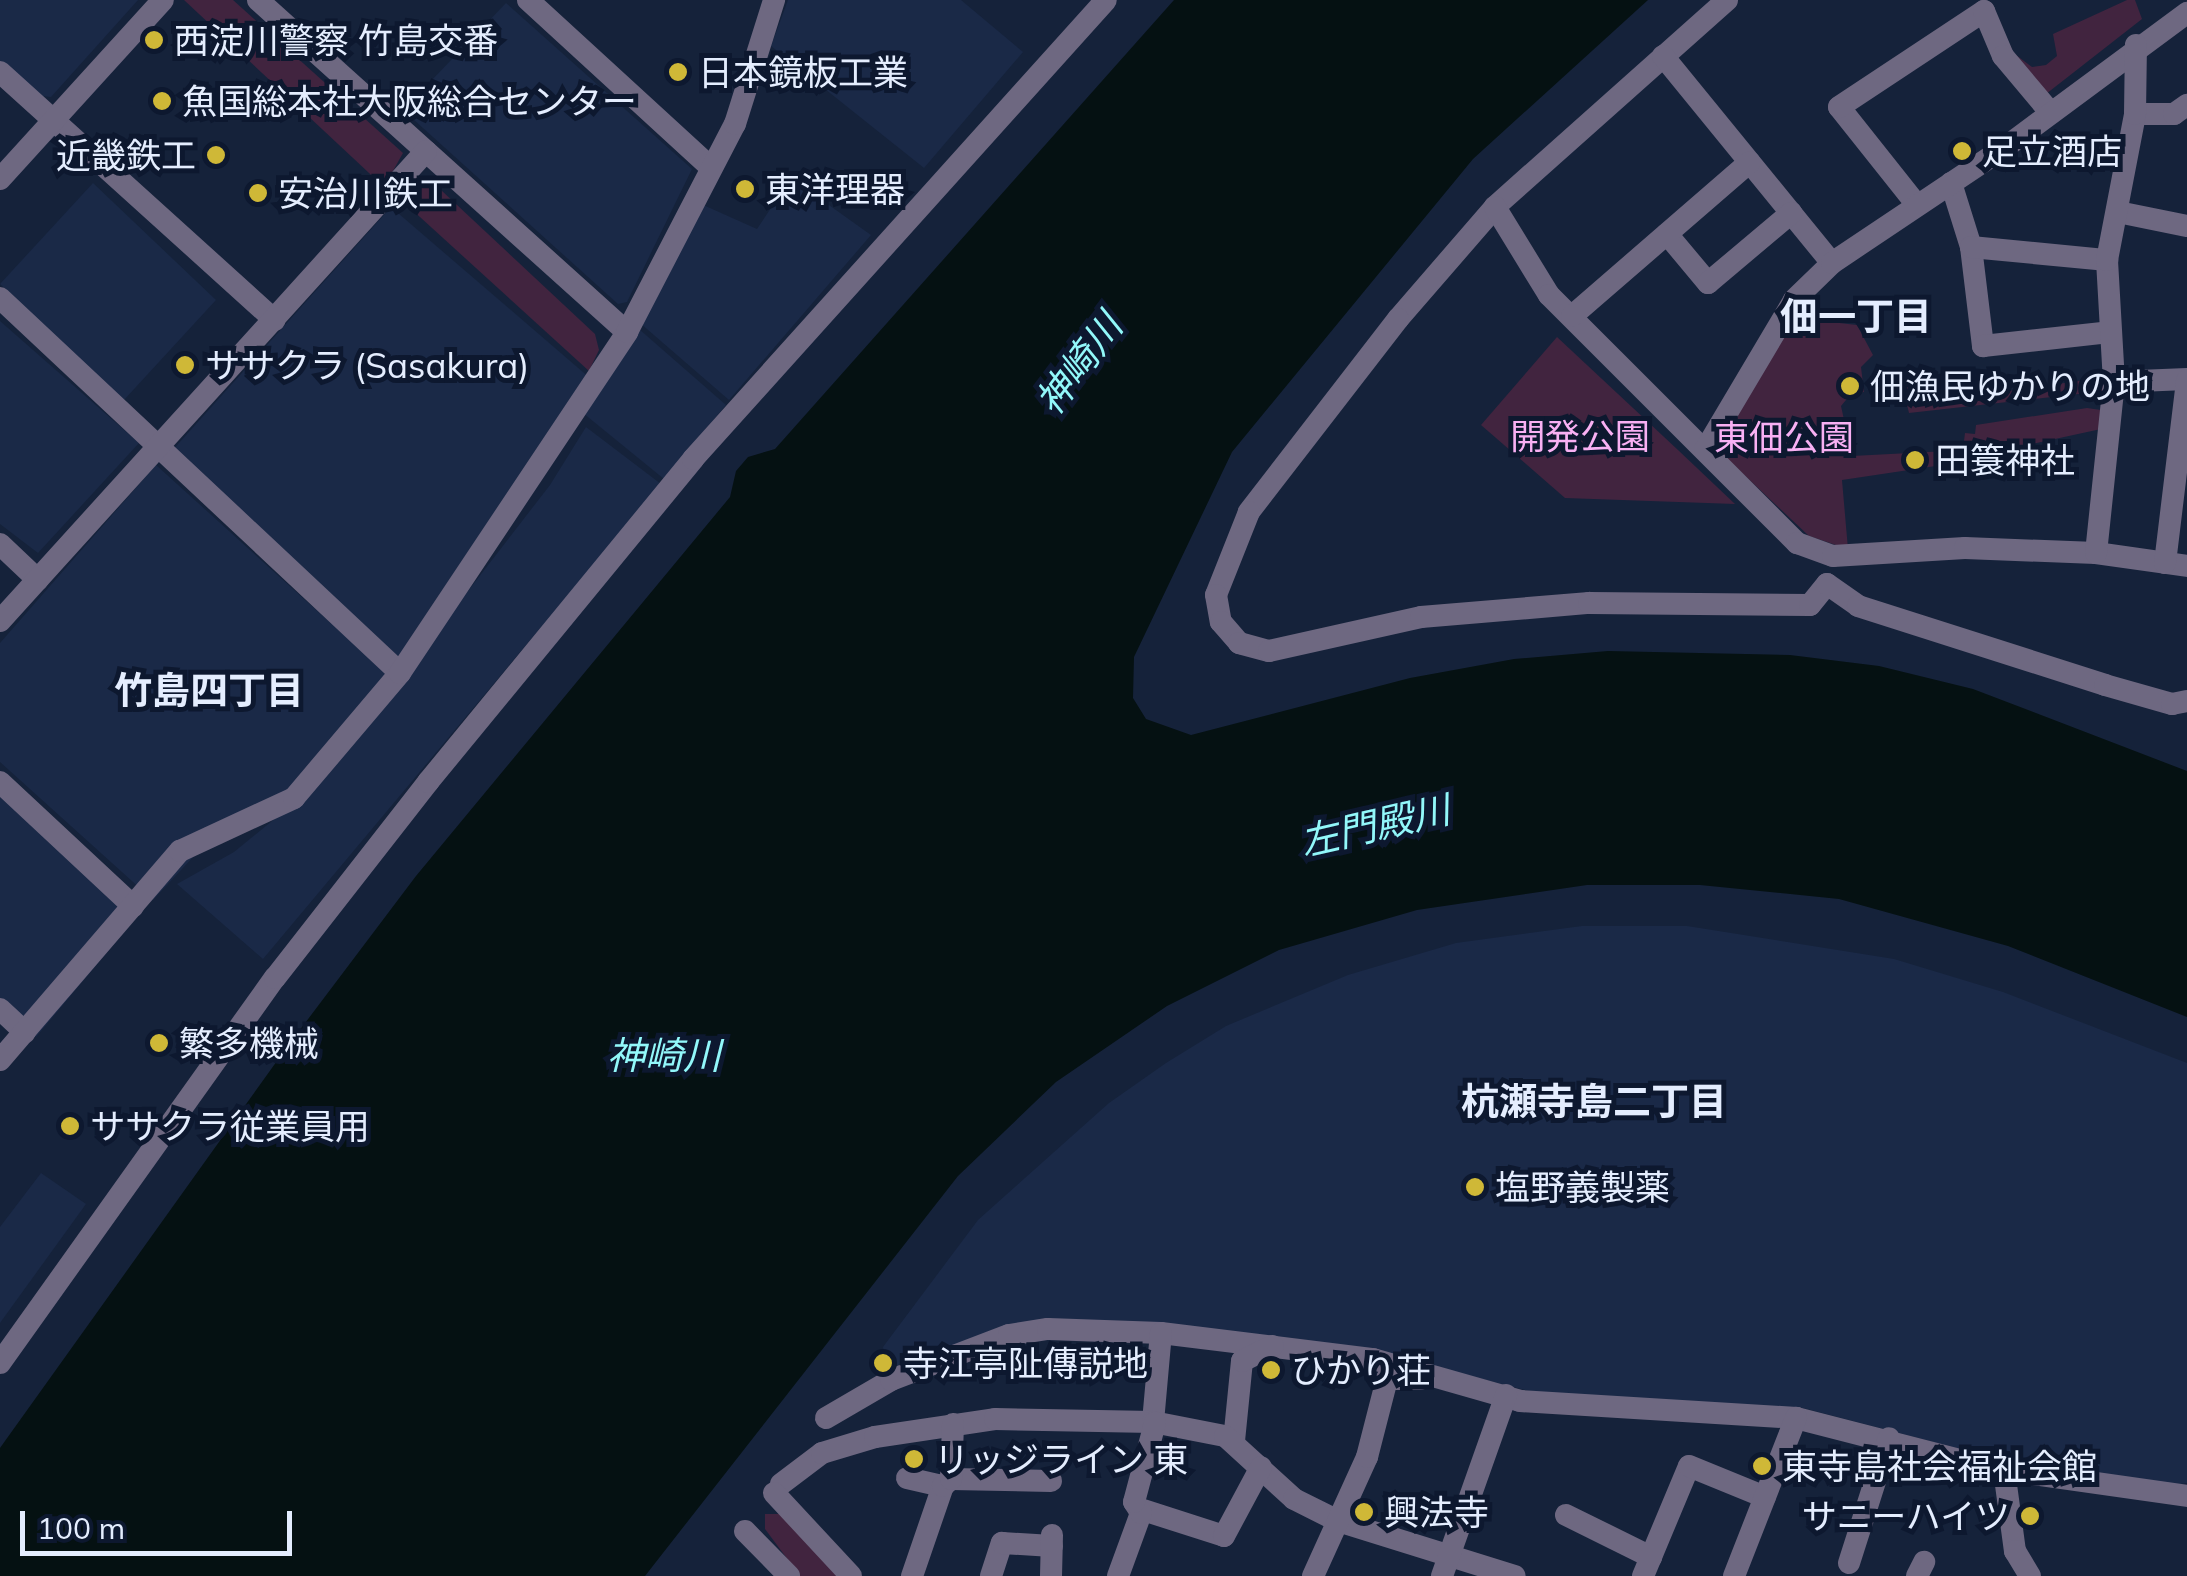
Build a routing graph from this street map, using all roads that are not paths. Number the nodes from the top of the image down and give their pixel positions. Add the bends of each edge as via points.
1 (163, 0) edge
2 (258, 0) edge
3 (528, 0) edge
4 (774, 0) edge
5 (1106, 0) edge
6 (1727, 0) edge
7 (2187, 13) edge
8 (2136, 45) junction
9 (1664, 56) junction
10 (0, 72) edge
11 (2187, 104) edge
12 (2050, 112) junction
13 (2134, 114) junction
14 (53, 120) junction
15 (426, 151) junction
16 (1750, 162) junction
17 (710, 167) junction
18 (0, 179) edge
19 (1951, 183) junction
20 (1917, 206) junction
21 (1495, 208) junction
22 (2118, 212) junction
23 (1791, 213) junction
24 (2187, 226) edge
25 (1667, 234) junction
26 (1971, 247) junction
27 (2107, 260) junction
28 (1832, 264) junction
29 (0, 298) edge
30 (1572, 316) junction
31 (274, 320) junction
32 (627, 332) junction
33 (2109, 332) junction
34 (2187, 379) edge
35 (2114, 382) junction
36 (160, 445) junction
37 (1706, 450) junction
38 (0, 544) edge
39 (1814, 551) junction
40 (2096, 553) junction
41 (2176, 565) edge
42 (38, 580) junction
43 (1827, 584) junction
44 (0, 621) edge
45 (400, 674) junction
46 (2187, 701) edge
47 (0, 782) edge
48 (133, 906) junction
49 (0, 1009) edge
50 (24, 1032) junction
51 (0, 1060) edge
52 (1161, 1333) junction
53 (1274, 1344) junction
54 (1373, 1358) junction
55 (0, 1363) edge
56 (1443, 1377) junction
57 (1387, 1381) junction
58 (1506, 1395) junction
59 (826, 1418) dead end
60 (1796, 1418) junction
61 (1154, 1423) junction
62 (953, 1424) junction
63 (1889, 1438) junction
64 (1234, 1440) junction
65 (1261, 1467) junction
66 (2004, 1470) junction
67 (907, 1478) dead end
68 (1051, 1481) dead end
69 (947, 1483) junction
70 (2187, 1496) edge
71 (1765, 1498) junction
72 (1140, 1509) junction
73 (1566, 1515) dead end
74 (1338, 1521) junction
75 (745, 1531) dead end
76 (1849, 1563) dead end
77 (1446, 1566) edge
78 (1647, 1566) edge
79 (789, 1576) edge
80 (852, 1576) edge
81 (912, 1576) edge
82 (990, 1576) edge
83 (1051, 1576) edge
84 (1118, 1576) edge
85 (1313, 1576) edge
86 (1515, 1576) edge
87 (1734, 1576) edge
88 (2030, 1576) edge

1 - 14 street
2 - 15 street
3 - 17 street
4 - 17 street via 735,124
5 - 55 street via 693,459 440,767 264,993
6 - 9 street
7 - 8 street
8 - 12 street
8 - 13 street
9 - 16 street
9 - 21 street
10 - 14 street
11 - 13 street via 2174,114
12 - 19 street
12 - 20 street via 2004,56 1984,10 1839,107
13 - 22 street
14 - 18 street
14 - 31 street
15 - 31 street
15 - 32 street
16 - 23 street
16 - 25 street
17 - 32 street
19 - 20 street
19 - 26 street
20 - 28 street
21 - 30 street via 1550,295
21 - 43 street via 1386,333 1249,512 1216,595 1239,643 1269,650 1421,617 1552,606 1691,600 1810,605
22 - 24 street
22 - 27 street
23 - 25 street via 1708,283
23 - 28 street
25 - 30 street
26 - 27 street
26 - 33 street via 1983,346
27 - 33 street
28 - 37 street via 1794,300
29 - 36 street
30 - 37 street
31 - 36 street
32 - 45 street
33 - 35 street
34 - 35 street
34 - 41 street
35 - 40 street
36 - 42 street
36 - 45 street
37 - 39 street via 1798,543
38 - 42 street
39 - 40 street
39 - 43 street
40 - 41 street
42 - 44 street
43 - 46 street via 1858,606 2105,685 2172,704
45 - 48 street via 294,798 180,851
47 - 48 street
48 - 50 street
49 - 50 street
50 - 51 street
52 - 53 street
52 - 59 street via 1048,1329 1009,1335 891,1380
52 - 61 street
53 - 54 street
53 - 64 street via 1242,1360
54 - 56 street
54 - 57 street
56 - 57 street
56 - 58 street
57 - 74 street via 1367,1456
58 - 60 street via 1650,1414
58 - 77 street
60 - 63 street
60 - 71 street
61 - 62 street via 1053,1418
61 - 64 street
61 - 72 street via 1134,1502
62 - 69 street
62 - 80 street via 852,1441 822,1453 777,1489
63 - 66 street
63 - 76 street via 1869,1532
64 - 65 street
65 - 72 street via 1224,1536
65 - 74 street via 1294,1499
66 - 70 street
66 - 88 street via 2015,1550
67 - 69 street
68 - 69 street
69 - 81 street
71 - 78 street via 1689,1466
71 - 87 street
72 - 84 street
73 - 78 street
74 - 77 street
74 - 85 street
75 - 79 street
77 - 86 street
82 - 83 street via 1002,1543 1052,1539

